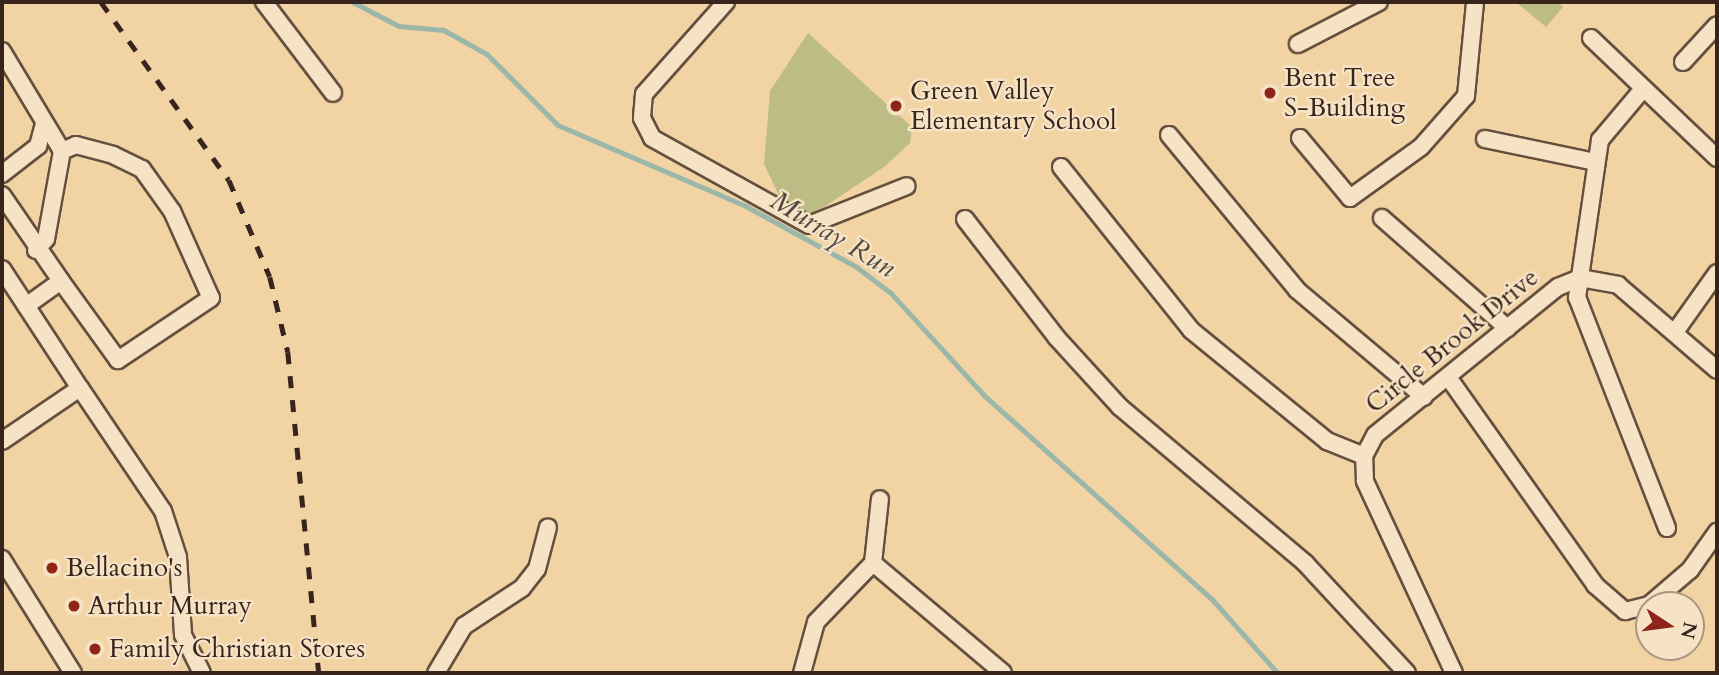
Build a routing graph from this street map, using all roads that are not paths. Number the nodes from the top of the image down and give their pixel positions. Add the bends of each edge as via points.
1 (264, 2) edge
2 (726, 2) edge
3 (1379, 2) edge
4 (1475, 2) edge
5 (1717, 24) edge
6 (1591, 38) dead end
7 (1298, 44) dead end
8 (2, 51) edge
9 (1684, 62) dead end
10 (1643, 89) junction
11 (332, 93) dead end
12 (44, 124) junction
13 (1169, 135) dead end
14 (1300, 138) dead end
15 (1485, 139) dead end
16 (62, 151) junction
17 (1717, 158) edge
18 (1595, 162) junction
19 (1060, 167) dead end
20 (2, 174) edge
21 (907, 186) dead end
22 (2, 195) edge
23 (1381, 218) dead end
24 (965, 219) dead end
25 (36, 250) junction
26 (2, 269) edge
27 (1717, 273) edge
28 (1580, 278) junction
29 (61, 281) junction
30 (26, 306) junction
31 (1507, 328) junction
32 (1675, 332) junction
33 (1717, 370) edge
34 (1448, 377) junction
35 (80, 388) junction
36 (1424, 397) junction
37 (2, 441) edge
38 (1364, 457) junction
39 (880, 499) dead end
40 (548, 527) dead end
41 (1667, 528) dead end
42 (1717, 532) edge
43 (2, 559) edge
44 (873, 563) junction
45 (1665, 591) edge
46 (1635, 608) edge
47 (73, 673) edge
48 (202, 673) edge
49 (436, 673) edge
50 (802, 673) edge
51 (1003, 673) edge
52 (1407, 673) edge
53 (1454, 673) edge

1 - 11 street
2 - 21 street via 644,94 642,118 652,138 809,225
3 - 7 street
4 - 14 street via 1466,96 1449,122 1410,156 1350,198
5 - 9 street
6 - 10 street
8 - 12 street
10 - 17 street
10 - 18 street via 1607,128
12 - 16 street
12 - 20 street via 38,146
13 - 36 street via 1297,290
15 - 18 street
16 - 25 street via 46,239
16 - 29 street via 76,145 142,169 172,211 211,298 118,359
18 - 28 street
19 - 38 street via 1191,330 1326,442
22 - 25 street
23 - 31 street
24 - 52 street via 1057,338 1120,407 1305,563
25 - 29 street
26 - 30 street
27 - 32 street
28 - 31 street, Circle Brook Drive via 1558,287
28 - 32 street, Circle Brook Drive via 1618,285
28 - 41 street via 1577,297
29 - 30 street
30 - 35 street
31 - 34 street, Circle Brook Drive
32 - 33 street, Circle Brook Drive
34 - 36 street, Circle Brook Drive
34 - 46 street via 1595,585 1625,611
35 - 37 street
35 - 48 street via 163,511 178,557 183,635
36 - 38 street, Circle Brook Drive via 1375,435
38 - 53 street via 1365,481
39 - 44 street
40 - 49 street via 537,569 522,588 464,626
42 - 45 street via 1690,570
43 - 47 street
44 - 50 street via 816,622
44 - 51 street

